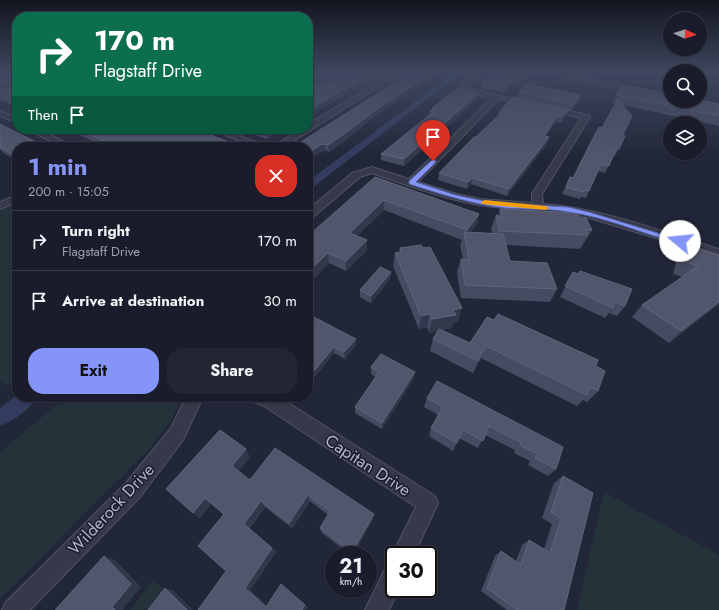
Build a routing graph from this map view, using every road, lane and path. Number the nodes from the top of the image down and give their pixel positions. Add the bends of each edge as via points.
1 (348, 101) edge
2 (493, 101) edge
3 (517, 101) edge
4 (0, 113) edge
5 (12, 119) edge
6 (313, 124) edge
7 (42, 134) edge
8 (228, 134) edge
9 (298, 134) edge
10 (58, 142) edge
11 (249, 142) edge
12 (286, 142) edge
13 (412, 183) junction
14 (12, 200) edge
15 (0, 206) edge
16 (538, 207) junction
17 (313, 212) edge
18 (719, 253) edge
19 (193, 402) edge
20 (272, 402) edge
21 (407, 546) edge
22 (385, 593) edge
23 (14, 610) edge
24 (377, 610) edge

1 - 6 street
2 - 13 street
3 - 16 street via 586,117 537,194
4 - 5 street
7 - 10 street
8 - 11 street
9 - 12 street
13 - 16 street via 480,202
13 - 17 street via 372,170 356,175
14 - 15 street
16 - 18 street via 568,209 589,214
19 - 23 street, Wilderock Drive via 177,434 133,490
20 - 21 street, Capitan Drive via 428,503
22 - 24 street

